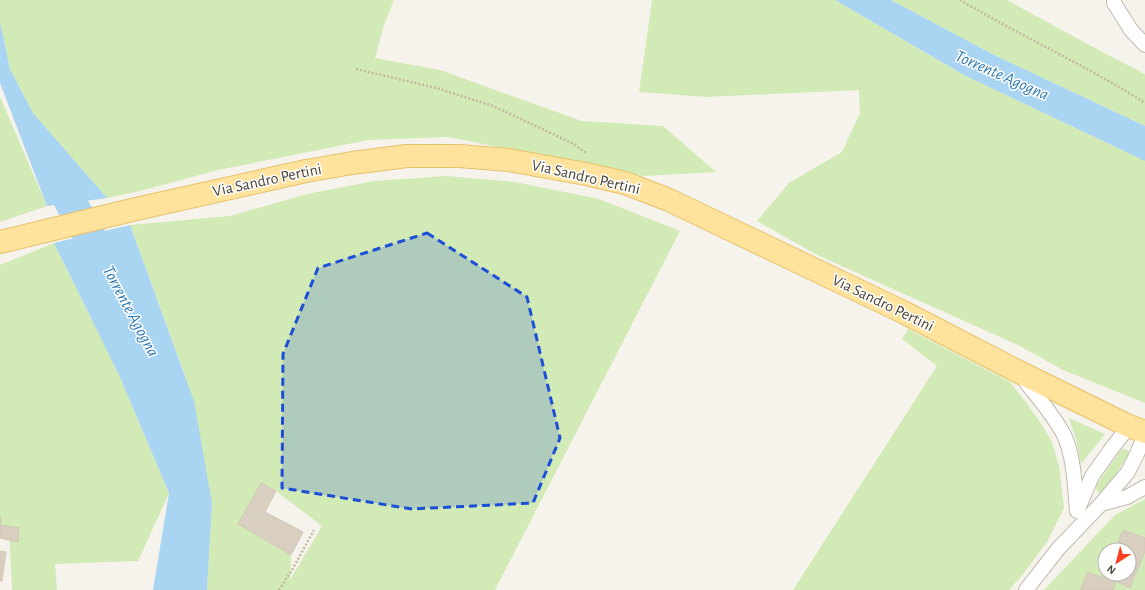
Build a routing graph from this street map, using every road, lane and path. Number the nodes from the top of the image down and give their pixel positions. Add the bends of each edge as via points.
1 (960, 0) edge
2 (1114, 0) edge
3 (1145, 45) edge
4 (356, 69) dead end
5 (1145, 103) edge
6 (587, 154) dead end
7 (0, 242) edge
8 (1019, 372) junction
9 (1140, 431) edge
10 (1145, 487) edge
11 (1101, 504) junction
12 (1077, 511) junction
13 (314, 530) dead end
14 (1058, 549) junction
15 (279, 590) edge
16 (1026, 590) edge

1 - 5 path via 1115,84
2 - 3 street via 1131,30
4 - 6 path via 436,88 493,106 574,144
7 - 8 main road, Via Sandro Pertini via 136,209 352,163 407,156 459,156 509,160 625,183 670,200 903,312
8 - 9 main road, Via Sandro Pertini
8 - 12 street via 1064,436 1072,464
9 - 11 street via 1137,454 1128,472
9 - 12 street via 1109,452 1092,476
10 - 11 street via 1127,497
11 - 14 street
12 - 14 street
13 - 15 path
14 - 16 street

